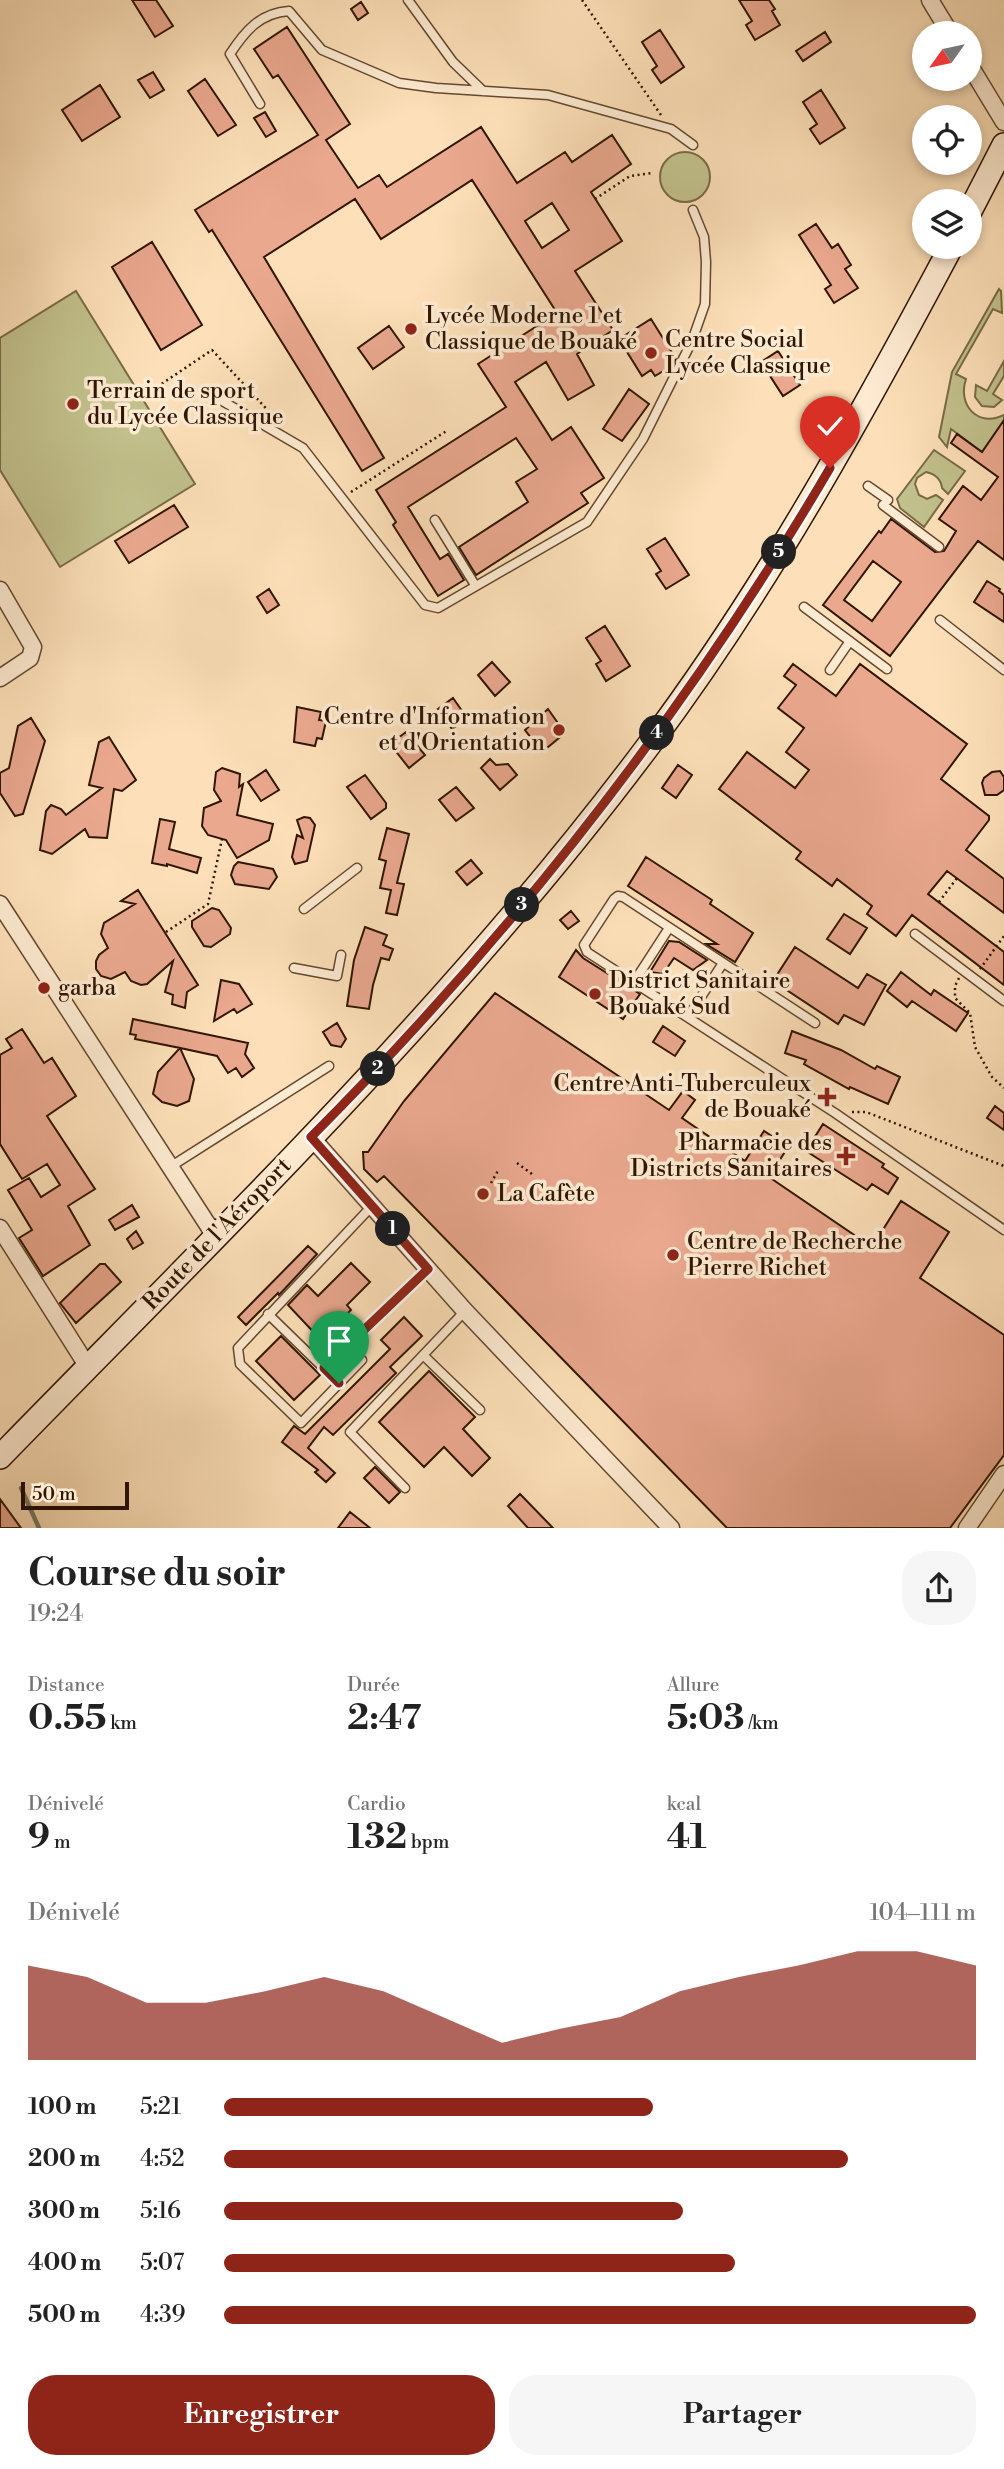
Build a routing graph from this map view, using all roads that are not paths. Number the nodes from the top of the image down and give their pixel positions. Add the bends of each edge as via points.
1 (408, 0) edge
2 (930, 0) edge
3 (943, 21) edge
4 (982, 86) edge
5 (484, 91) junction
6 (260, 104) dead end
7 (1004, 122) edge
8 (693, 145) dead end
9 (1004, 145) edge
10 (981, 189) edge
11 (694, 211) dead end
12 (945, 259) edge
13 (219, 399) dead end
14 (868, 486) dead end
15 (435, 520) dead end
16 (939, 547) dead end
17 (475, 585) junction
18 (0, 590) edge
19 (804, 607) dead end
20 (940, 620) dead end
21 (850, 641) junction
22 (830, 670) dead end
23 (887, 670) dead end
24 (1004, 670) edge
25 (0, 678) edge
26 (357, 868) dead end
27 (0, 904) edge
28 (304, 909) dead end
29 (669, 928) junction
30 (915, 934) dead end
31 (341, 955) dead end
32 (723, 963) junction
33 (294, 968) dead end
34 (634, 982) junction
35 (1004, 1001) edge
36 (688, 1017) junction
37 (815, 1023) dead end
38 (329, 1066) dead end
39 (311, 1137) junction
40 (170, 1167) junction
41 (372, 1206) junction
42 (0, 1228) edge
43 (1004, 1230) edge
44 (215, 1237) junction
45 (465, 1311) junction
46 (268, 1314) junction
47 (424, 1354) junction
48 (362, 1360) dead end
49 (88, 1367) junction
50 (339, 1383) junction
51 (480, 1410) dead end
52 (0, 1457) edge
53 (1004, 1474) edge
54 (405, 1488) dead end
55 (671, 1528) edge
56 (967, 1528) edge

1 - 5 lane via 453,62
2 - 3 street
4 - 7 street
5 - 6 lane via 399,83 322,50 289,11 273,12 247,29 230,54
5 - 8 lane via 548,95 671,129
9 - 10 main road
11 - 17 lane via 704,237 705,304 692,341 643,439 587,522
12 - 39 main road, Route de l'Aéroport via 862,415 799,521 650,743 458,981
13 - 17 lane via 303,448 425,605 438,607
14 - 16 lane
15 - 17 lane
18 - 25 street via 33,647 30,658
19 - 21 lane
20 - 24 lane
21 - 22 lane
21 - 23 lane
26 - 28 lane
27 - 40 street
29 - 32 lane
29 - 34 lane
29 - 34 lane via 618,896 584,945 586,952
30 - 35 lane
31 - 33 lane via 337,976
32 - 36 lane
32 - 37 lane
34 - 36 lane
36 - 43 lane
38 - 40 lane
39 - 41 street
39 - 44 main road, Route de l'Aéroport
40 - 44 street
41 - 45 street
41 - 46 lane
42 - 49 street
44 - 49 main road, Route de l'Aéroport
45 - 47 lane
45 - 55 street
46 - 50 lane
46 - 50 lane via 238,1348 240,1364 301,1423
47 - 51 lane
47 - 54 lane via 350,1432
48 - 50 lane
49 - 52 main road, Route de l'Aéroport
53 - 56 street

